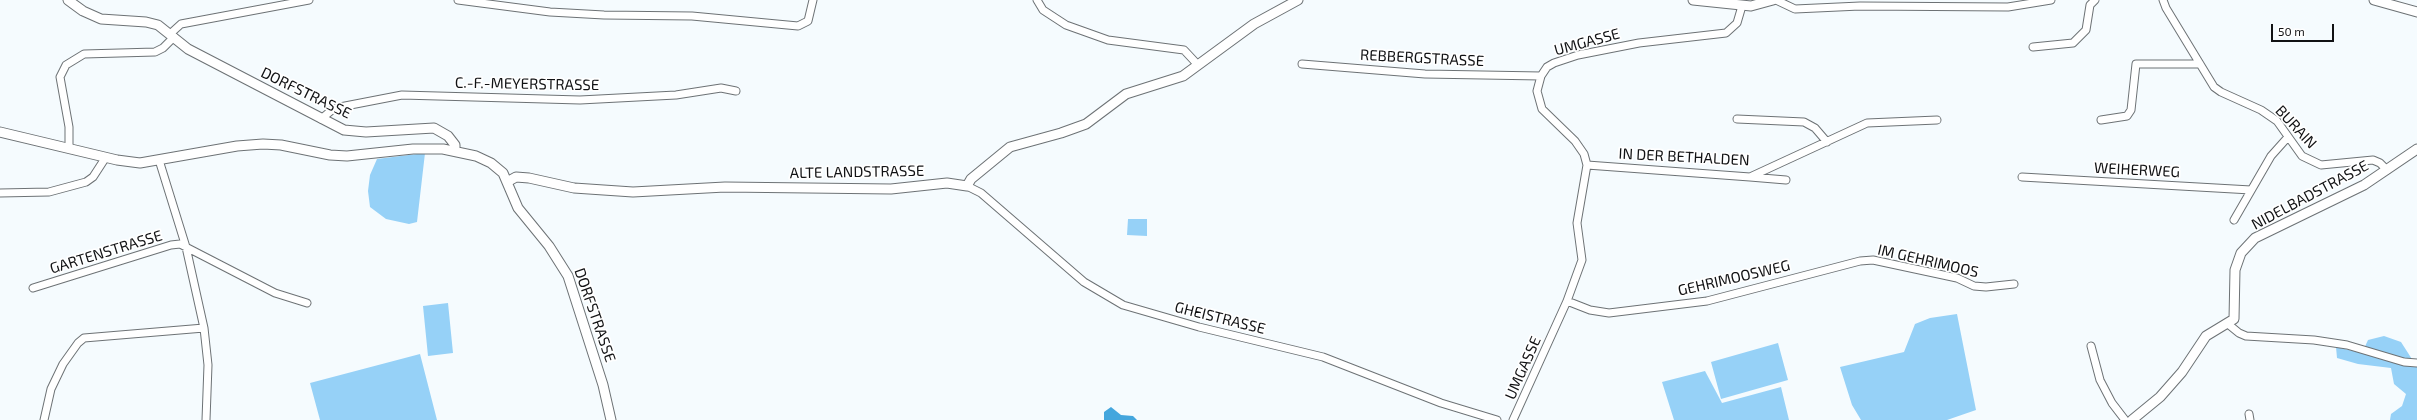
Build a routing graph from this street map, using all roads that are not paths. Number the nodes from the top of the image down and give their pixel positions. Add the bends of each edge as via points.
1 (68, 0) edge
2 (308, 0) edge
3 (458, 0) edge
4 (813, 0) edge
5 (1037, 0) edge
6 (1298, 0) edge
7 (1693, 0) edge
8 (1775, 0) edge
9 (2050, 0) edge
10 (2095, 0) edge
11 (2163, 0) edge
12 (2374, 0) edge
13 (1860, 3) edge
14 (1919, 4) edge
15 (1742, 6) junction
16 (2417, 12) edge
17 (172, 35) junction
18 (2033, 47) dead end
19 (1302, 64) dead end
20 (2200, 64) junction
21 (1198, 66) junction
22 (1541, 76) junction
23 (736, 92) dead end
24 (321, 119) junction
25 (1737, 119) dead end
26 (1937, 120) dead end
27 (2101, 120) dead end
28 (0, 132) edge
29 (2288, 137) junction
30 (1827, 142) junction
31 (69, 148) junction
32 (455, 150) junction
33 (2416, 150) edge
34 (106, 157) junction
35 (159, 160) junction
36 (1587, 165) junction
37 (2386, 170) junction
38 (1750, 177) junction
39 (2022, 177) dead end
40 (1786, 180) dead end
41 (507, 182) junction
42 (967, 186) junction
43 (2251, 190) junction
44 (0, 193) edge
45 (2234, 220) dead end
46 (186, 247) junction
47 (1860, 261) joint
48 (2014, 284) dead end
49 (33, 288) dead end
50 (1567, 301) junction
51 (307, 304) dead end
52 (2228, 324) junction
53 (204, 328) junction
54 (2091, 346) dead end
55 (2417, 363) edge
56 (44, 420) edge
57 (206, 420) edge
58 (611, 420) edge
59 (1497, 420) edge
60 (1514, 420) edge
61 (2125, 420) edge
62 (2132, 420) edge

1 - 17 street, DORFSTRASSE via 96,17 113,22 153,24
2 - 17 street via 181,24
3 - 4 street via 550,12 692,16 798,26 808,21
5 - 21 street via 1043,10 1066,25 1108,40 1184,50
6 - 21 street via 1254,24
7 - 15 street
8 - 13 street via 1795,9
8 - 15 street
9 - 14 street via 2008,7
10 - 18 street via 2090,5 2086,30 2073,43
11 - 20 street, BURAIN
12 - 16 street
13 - 14 street
15 - 22 street, UMGASSE via 1737,23 1726,33 1639,43 1578,55 1554,63 1544,70
17 - 24 street, DORFSTRASSE via 188,49
17 - 31 street via 163,48 155,52 94,53 77,57 66,64 60,77 69,127
19 - 22 street, REBBERGSTRASSE via 1425,74
20 - 27 street via 2136,64 2131,110 2126,116
20 - 29 street, BURAIN via 2214,87 2261,110 2277,121
21 - 42 street via 1183,76 1126,94 1086,124 1010,147 971,178
22 - 36 street via 1537,91 1542,109 1575,141 1584,154
23 - 24 street, C.-F.-MEYERSTRASSE via 721,88 676,95 580,100 402,95 340,107
24 - 32 street, DORFSTRASSE via 354,132 434,128 448,136
25 - 30 street via 1804,122 1815,128
26 - 30 street, IN DER BETHALDEN via 1867,123
28 - 31 street
29 - 37 street, BURAIN via 2302,156 2314,163 2330,165 2368,160 2380,163
29 - 43 street via 2271,156
30 - 38 street, IN DER BETHALDEN
31 - 34 street
32 - 35 street via 413,149 330,156 281,145 263,144
32 - 41 street, DORFSTRASSE via 491,163 503,174
33 - 37 street, NIDELBADSTRASSE
34 - 35 street via 140,163
34 - 44 street via 93,177 86,182 49,192
35 - 46 street
36 - 38 street, IN DER BETHALDEN
36 - 50 street, UMGASSE via 1577,223 1582,260
37 - 52 street, NIDELBADSTRASSE via 2327,204 2255,238 2238,260 2234,316
38 - 40 street
39 - 43 street, WEIHERWEG
41 - 42 street, ALTE LANDSTRASSE via 516,177 529,178 574,188 633,192 725,187 891,189 948,183
41 - 58 street, DORFSTRASSE via 520,212 549,246 568,276 603,385
42 - 59 street, GHEISTRASSE via 981,193 1084,282 1123,305 1199,327 1322,357 1441,403
43 - 45 street
46 - 49 street, GARTENSTRASSE via 180,244 171,245
46 - 51 street via 275,293
46 - 53 street
47 - 48 street, IM GEHRIMOOS via 1874,260 1957,278 1974,286
47 - 50 street, GEHRIMOOSWEG via 1707,301 1609,313
50 - 60 street, UMGASSE
52 - 55 street via 2246,336 2314,340 2347,345 2404,362
52 - 62 street via 2206,336 2182,372 2160,397
53 - 56 street via 84,338 64,364 52,389
53 - 57 street via 208,365
54 - 61 street via 2100,380 2112,403

